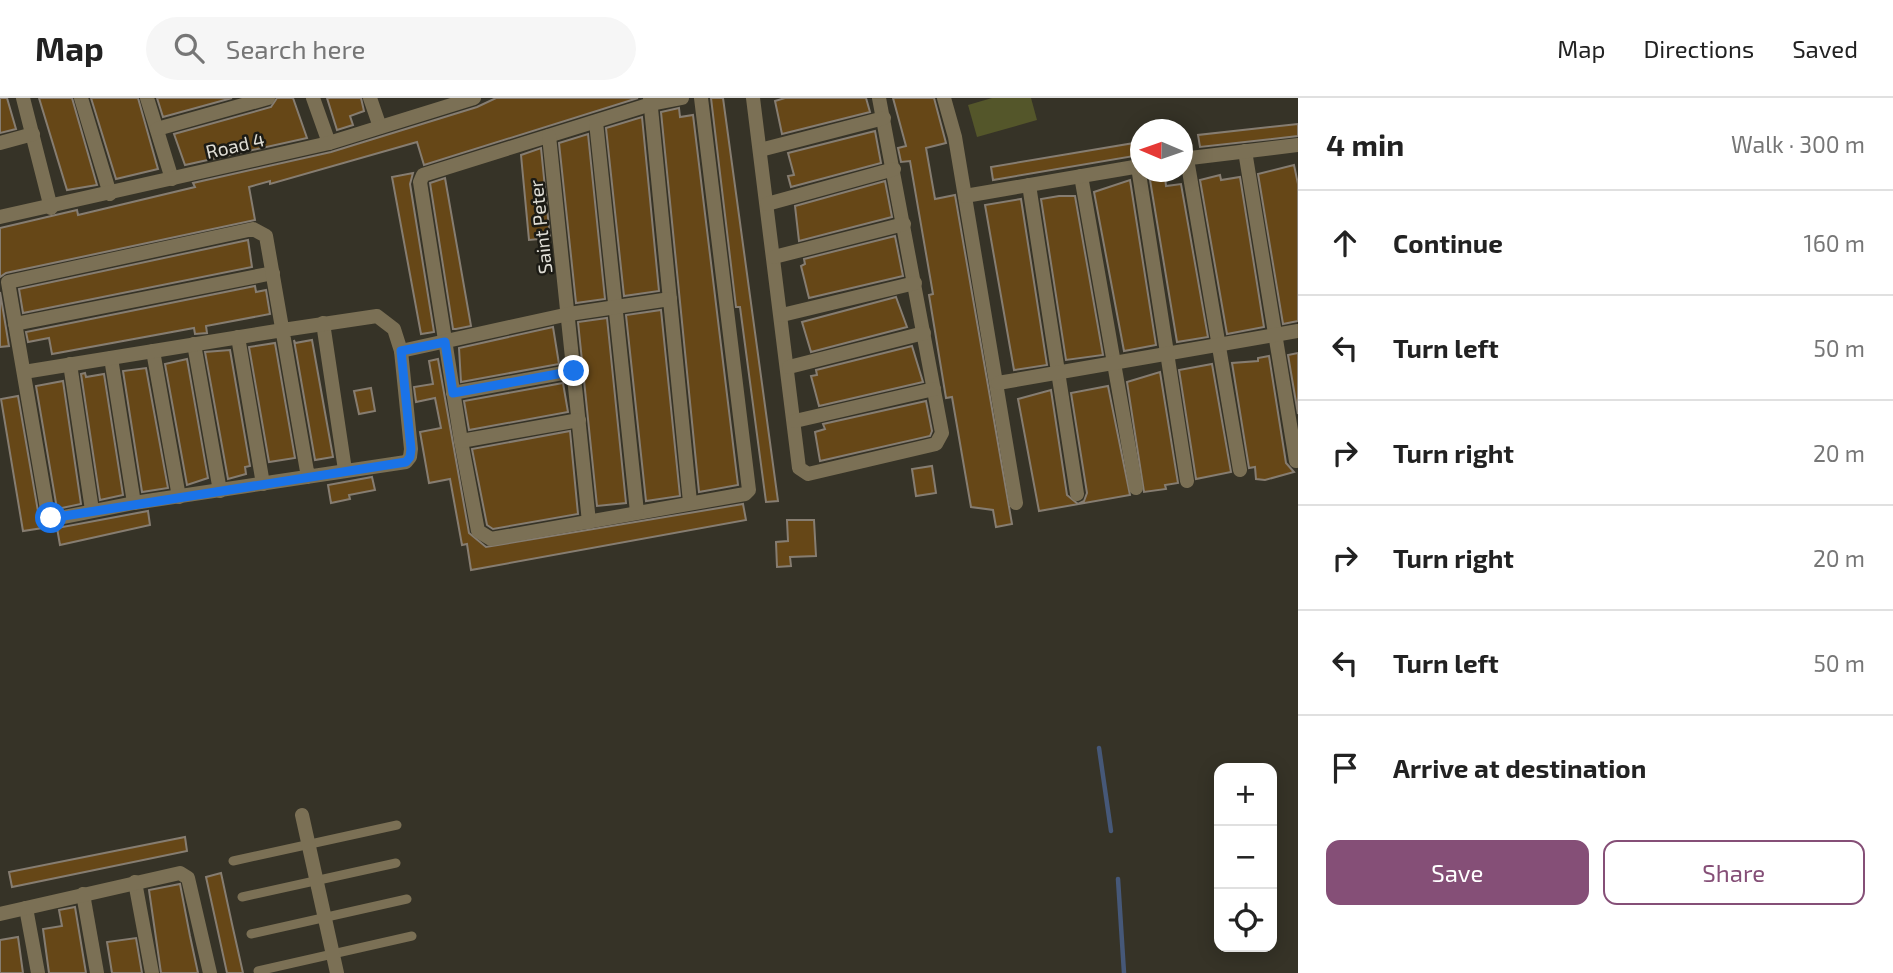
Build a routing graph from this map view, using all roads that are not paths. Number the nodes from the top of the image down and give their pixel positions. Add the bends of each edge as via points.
1 (23, 98) edge
2 (81, 98) edge
3 (147, 98) edge
4 (268, 98) edge
5 (313, 98) edge
6 (370, 98) edge
7 (474, 98) edge
8 (682, 98) edge
9 (701, 98) edge
10 (754, 98) edge
11 (879, 98) edge
12 (944, 98) edge
13 (651, 101) edge
14 (432, 104) edge
15 (884, 118) junction
16 (596, 122) junction
17 (380, 127) junction
18 (157, 129) junction
19 (33, 134) junction
20 (550, 136) junction
21 (329, 143) junction
22 (0, 144) edge
23 (1298, 145) edge
24 (760, 150) junction
25 (1245, 150) junction
26 (1193, 158) edge
27 (1130, 168) edge
28 (894, 169) junction
29 (1081, 176) junction
30 (173, 179) junction
31 (1141, 182) edge
32 (1189, 182) edge
33 (1029, 185) junction
34 (110, 194) junction
35 (965, 196) junction
36 (767, 204) junction
37 (51, 208) junction
38 (0, 217) edge
39 (904, 224) junction
40 (774, 257) junction
41 (273, 273) junction
42 (915, 283) junction
43 (670, 299) junction
44 (613, 306) junction
45 (569, 314) junction
46 (782, 315) junction
47 (323, 323) junction
48 (15, 324) junction
49 (283, 330) junction
50 (1298, 331) edge
51 (924, 333) junction
52 (1275, 336) junction
53 (238, 337) junction
54 (445, 342) junction
55 (194, 344) junction
56 (1219, 346) junction
57 (153, 351) junction
58 (401, 351) junction
59 (1167, 354) junction
60 (111, 358) junction
61 (1113, 363) junction
62 (70, 364) junction
63 (789, 367) junction
64 (574, 371) junction
65 (24, 372) junction
66 (1059, 372) junction
67 (998, 383) junction
68 (934, 389) junction
69 (453, 393) junction
70 (579, 420) junction
71 (796, 421) junction
72 (461, 441) junction
73 (1296, 461) dead end
74 (345, 470) junction
75 (1240, 470) dead end
76 (308, 477) junction
77 (1187, 481) dead end
78 (263, 484) junction
79 (1136, 488) dead end
80 (220, 491) junction
81 (1077, 494) dead end
82 (179, 497) junction
83 (690, 502) junction
84 (134, 503) junction
85 (1016, 503) dead end
86 (92, 510) junction
87 (637, 512) junction
88 (589, 522) junction
89 (302, 815) dead end
90 (397, 825) dead end
91 (308, 844) junction
92 (233, 861) dead end
93 (396, 863) dead end
94 (317, 880) junction
95 (135, 882) junction
96 (83, 894) junction
97 (242, 897) dead end
98 (407, 899) dead end
99 (26, 908) junction
100 (0, 914) edge
101 (326, 916) junction
102 (251, 934) dead end
103 (412, 936) dead end
104 (334, 955) junction
105 (258, 971) dead end
106 (38, 973) edge
107 (97, 973) edge
108 (152, 973) edge
109 (210, 973) edge
110 (337, 973) edge

1 - 19 street
2 - 34 street
3 - 18 street
4 - 18 street
5 - 21 street
6 - 17 street
7 - 14 street, Road 4
8 - 13 street
9 - 83 street via 750,483 745,494
10 - 24 street
11 - 15 street
12 - 35 street
13 - 16 street
13 - 43 street
14 - 17 street, Road 4
15 - 24 street
15 - 28 street
16 - 20 street
16 - 44 street
17 - 21 street, Road 4
18 - 30 street
19 - 22 street
19 - 37 street
20 - 45 street, Saint Peter
20 - 54 street via 423,175 420,181
21 - 30 street, Road 4
23 - 25 street
24 - 36 street
25 - 26 street
25 - 52 street
27 - 29 street
28 - 36 street
28 - 39 street
29 - 33 street
29 - 61 street
30 - 34 street, Road 4
31 - 59 street
32 - 56 street
33 - 35 street
33 - 66 street
34 - 37 street, Road 4
35 - 67 street
36 - 40 street
37 - 38 street, Road 4
39 - 40 street
39 - 42 street
40 - 46 street
41 - 48 street
41 - 48 street via 266,236 253,229 10,280 6,285
41 - 49 street
42 - 46 street
42 - 51 street
43 - 44 street
43 - 83 street
44 - 45 street
44 - 87 street
45 - 54 street
45 - 64 street, Saint Peter
46 - 63 street
47 - 49 street
47 - 58 street via 377,316 394,328
47 - 74 street
48 - 65 street
49 - 53 street
49 - 76 street
50 - 52 street
51 - 63 street
51 - 68 street
52 - 56 street
52 - 73 street
53 - 55 street
53 - 78 street
54 - 58 street
54 - 69 street
55 - 57 street
55 - 80 street
56 - 59 street
56 - 75 street
57 - 60 street
57 - 82 street
58 - 74 street via 410,457 406,462
59 - 61 street
59 - 77 street
60 - 62 street
60 - 84 street
61 - 66 street
61 - 79 street
62 - 65 street
62 - 86 street
63 - 71 street
64 - 69 street
64 - 70 street, Saint Peter
65 - 86 street via 48,516 54,519
66 - 67 street
66 - 81 street
67 - 85 street
68 - 71 street
68 - 71 street via 942,433 936,444 808,474 799,468
69 - 72 street
70 - 72 street
70 - 88 street, Saint Peter
72 - 88 street via 478,531 484,537
74 - 76 street
76 - 78 street
78 - 80 street
80 - 82 street
82 - 84 street
83 - 87 street
84 - 86 street
87 - 88 street
89 - 91 street
90 - 91 lane
91 - 92 lane
91 - 94 street
93 - 94 lane
94 - 97 lane
94 - 101 street
95 - 96 street
95 - 108 street
95 - 109 street via 186,875
96 - 99 street
96 - 107 street
98 - 101 lane
99 - 100 street
99 - 106 street
101 - 102 lane
101 - 104 street
103 - 104 lane
104 - 105 lane
104 - 110 street

